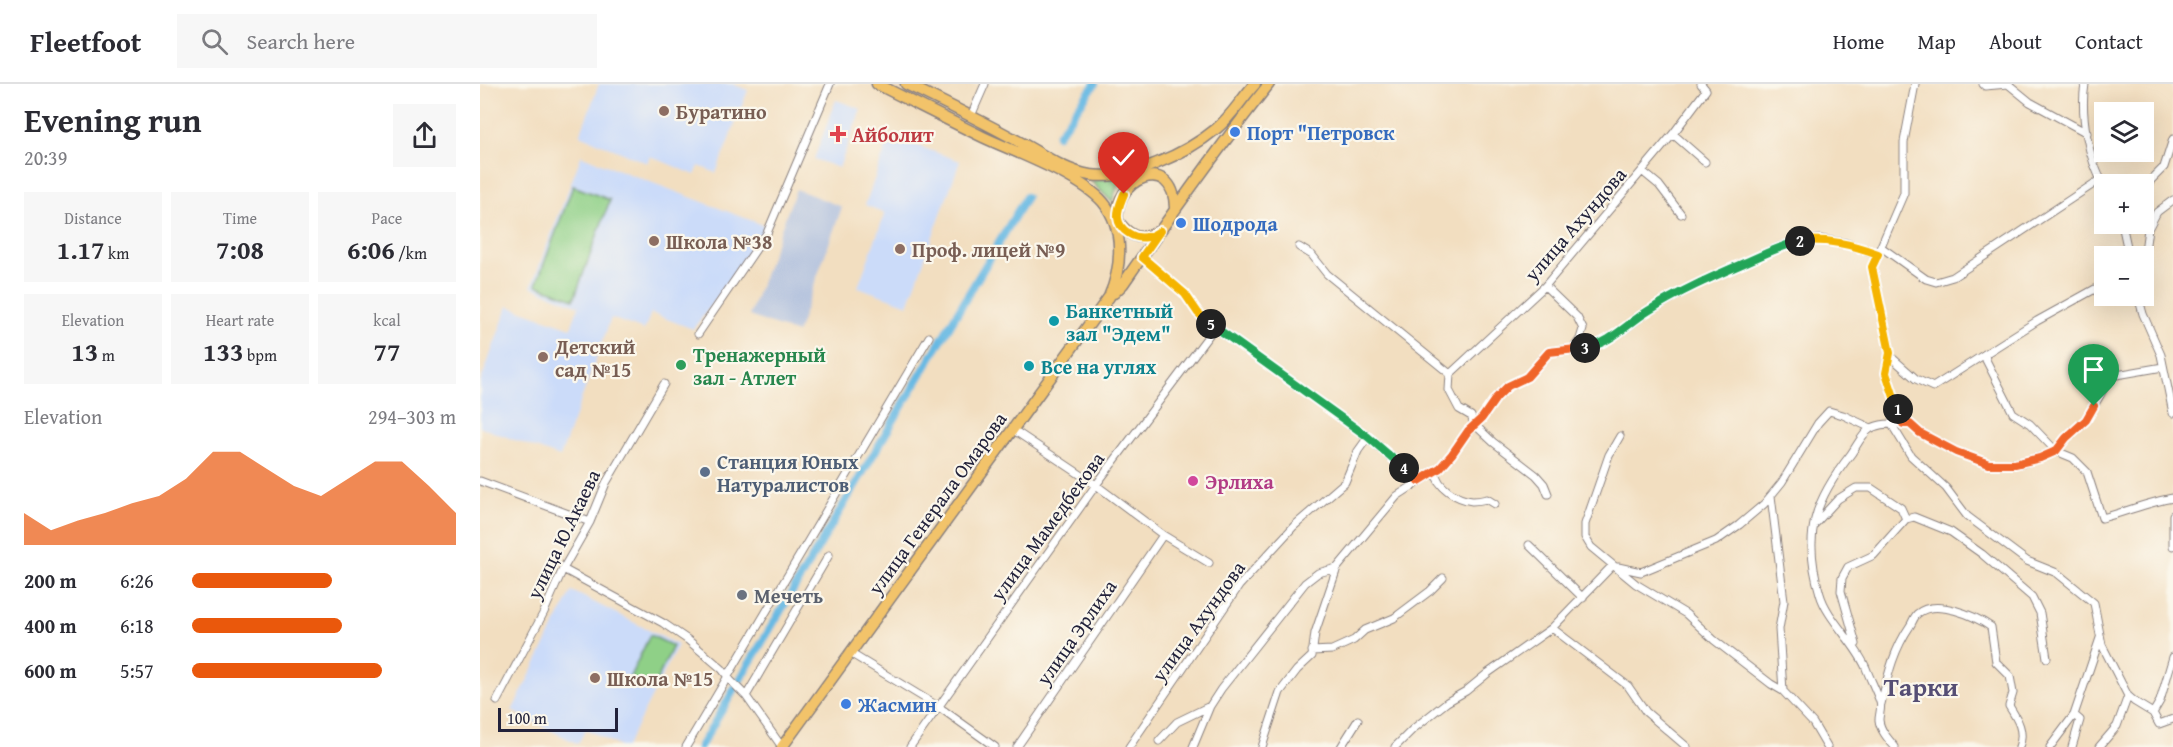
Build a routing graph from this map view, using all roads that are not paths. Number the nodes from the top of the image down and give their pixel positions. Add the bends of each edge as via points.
1 (830, 84) edge
2 (878, 84) edge
3 (906, 84) edge
4 (985, 84) edge
5 (1269, 84) edge
6 (1701, 84) edge
7 (1915, 84) edge
8 (1983, 84) edge
9 (2085, 84) edge
10 (1255, 89) edge
11 (1241, 109) junction
12 (971, 116) junction
13 (2087, 133) junction
14 (1673, 134) junction
15 (2173, 139) edge
16 (1705, 162) dead end
17 (1642, 171) junction
18 (1139, 174) junction
19 (2100, 174) edge
20 (2154, 177) edge
21 (2094, 187) edge
22 (2173, 200) edge
23 (1175, 208) junction
24 (1681, 214) dead end
25 (1116, 218) junction
26 (1160, 231) junction
27 (2146, 246) edge
28 (1299, 247) dead end
29 (1879, 250) junction
30 (1142, 257) junction
31 (1119, 284) junction
32 (1545, 286) junction
33 (2094, 290) edge
34 (2141, 306) edge
35 (2143, 306) edge
36 (2143, 314) junction
37 (1215, 327) junction
38 (698, 334) dead end
39 (929, 337) dead end
40 (1573, 349) junction
41 (1890, 353) junction
42 (1985, 354) junction
43 (2163, 368) junction
44 (1450, 374) junction
45 (664, 384) dead end
46 (2173, 413) edge
47 (1474, 424) junction
48 (1903, 424) junction
49 (1892, 425) junction
50 (1871, 428) junction
51 (1012, 429) junction
52 (1620, 436) dead end
53 (1368, 437) junction
54 (2056, 451) junction
55 (1435, 471) junction
56 (480, 481) edge
57 (1419, 481) junction
58 (1096, 485) junction
59 (1548, 494) dead end
60 (1771, 496) junction
61 (2173, 498) edge
62 (1495, 504) dead end
63 (2173, 515) edge
64 (1906, 519) junction
65 (590, 522) junction
66 (1815, 524) junction
67 (1163, 535) junction
68 (1529, 545) dead end
69 (2173, 546) edge
70 (829, 555) dead end
71 (1209, 563) dead end
72 (1613, 565) junction
73 (1336, 568) junction
74 (563, 569) junction
75 (1443, 578) dead end
76 (1583, 598) junction
77 (1552, 628) junction
78 (2101, 636) junction
79 (1857, 649) junction
80 (1312, 651) junction
81 (850, 653) junction
82 (2173, 657) edge
83 (2047, 658) dead end
84 (727, 676) junction
85 (1783, 690) junction
86 (746, 696) junction
87 (2128, 696) junction
88 (497, 701) dead end
89 (1881, 704) junction
90 (1210, 706) junction
91 (939, 707) junction
92 (2153, 714) junction
93 (2074, 715) junction
94 (2173, 719) edge
95 (1359, 720) dead end
96 (1159, 741) dead end
97 (686, 747) edge
98 (782, 747) edge
99 (910, 747) edge
100 (995, 747) edge
101 (1017, 747) edge
102 (1129, 747) edge
103 (1193, 747) edge
104 (1262, 747) edge
105 (1341, 747) edge
106 (1395, 747) edge
107 (1687, 747) edge
108 (1827, 747) edge
109 (1895, 747) edge
110 (2019, 747) edge
111 (2050, 747) edge
112 (2072, 747) edge
113 (2099, 747) edge

1 - 38 street via 767,233
2 - 25 main road via 1062,174 1098,197
3 - 12 main road
4 - 12 street
5 - 10 main road
6 - 14 street, улица Ахундова via 1706,90
7 - 29 street via 1904,142 1904,193
8 - 13 street via 2008,84 2030,102
9 - 13 street via 2082,112
10 - 11 main road
11 - 18 main road via 1182,153
11 - 23 main road via 1215,155
12 - 18 main road via 1080,173
13 - 19 street
14 - 16 street
14 - 17 street, улица Ахундова
15 - 20 street via 2164,167
17 - 24 street via 1659,185
17 - 32 street, улица Ахундова
18 - 23 main road via 1163,179 1172,190
18 - 25 main road via 1124,194
21 - 29 street via 1953,277 1936,282
22 - 27 street via 2157,212 2148,229
23 - 26 main road
25 - 26 main road via 1127,232 1144,238
25 - 31 main road
26 - 30 main road, улица Генерала Омарова
28 - 44 street
29 - 40 street via 1820,239 1779,247 1697,284 1596,346
29 - 41 street via 1872,267
30 - 31 main road, улица Генерала Омарова
30 - 37 street via 1185,294 1198,313
31 - 51 main road, улица Генерала Омарова
32 - 40 street via 1577,316 1583,329
32 - 44 street, улица Ахундова
33 - 42 street
34 - 36 street
35 - 36 street
36 - 43 street
37 - 53 street
37 - 58 street, улица Мамедбекова
39 - 84 street
40 - 47 street via 1549,352 1527,377 1508,386
41 - 42 street via 1916,379 1933,387
41 - 48 street via 1886,373
42 - 54 street via 2013,413 2030,424
43 - 46 street
43 - 54 street via 2111,376 2086,420
44 - 47 street via 1449,390 1459,409 1471,416
45 - 65 street, улица Ю.Акаева via 606,483
47 - 55 street
47 - 59 street via 1536,475
48 - 49 street
48 - 54 street via 1910,424 1956,452 1989,464 2024,463
49 - 50 street
49 - 78 street via 1911,456 1946,488 1967,516 2027,561 2057,573 2094,603
50 - 60 street via 1829,411
50 - 66 street via 1826,488
51 - 58 street
51 - 81 main road, улица Генерала Омарова
52 - 72 street via 1609,455 1585,524 1585,537 1591,547
53 - 57 street
53 - 102 street, улица Ахундова via 1345,482 1294,526 1239,586
54 - 61 street via 2073,458 2087,472 2102,518
55 - 57 street
55 - 62 street via 1440,486 1457,496 1473,501 1487,499
56 - 65 street
57 - 73 street via 1397,496
58 - 67 street
58 - 91 street, улица Мамедбекова
60 - 72 street via 1716,541 1641,573
60 - 85 street via 1784,601 1779,629
63 - 69 street
64 - 66 street via 1901,508 1871,488 1856,488 1838,499
64 - 79 street via 1874,555 1848,567 1842,578 1841,591
64 - 83 street via 1914,517 1951,532 2032,597 2040,613
65 - 74 street, улица Ю.Акаева
66 - 79 street via 1812,558 1820,597
67 - 71 street
67 - 101 street, улица Эрлиха
68 - 76 street
70 - 86 street
72 - 76 street
72 - 85 street via 1686,614 1714,640
73 - 80 street
73 - 90 street via 1318,573 1305,583
74 - 84 street via 663,623
74 - 88 street, улица Ю.Акаева
75 - 80 street via 1394,618 1332,650
76 - 77 street
77 - 106 street via 1447,702
77 - 107 street via 1628,686 1646,712
78 - 87 street
78 - 93 street
79 - 89 street
80 - 104 street via 1312,656 1280,692
81 - 91 street
81 - 98 main road, улица Генерала Омарова
82 - 92 street
84 - 86 street
84 - 97 street
85 - 108 street via 1813,723
86 - 98 street
87 - 92 street
87 - 113 street via 2116,726
89 - 109 street via 1879,722
89 - 110 street via 1893,654 1918,614 1933,609 1964,612 1991,627 1996,662 2010,676 2013,693 2009,706 2021,727
90 - 96 street via 1177,722
90 - 103 street
91 - 99 street, улица Мамедбекова
91 - 100 street
92 - 94 street via 2159,724
93 - 111 street
93 - 112 street via 2080,720
95 - 105 street

